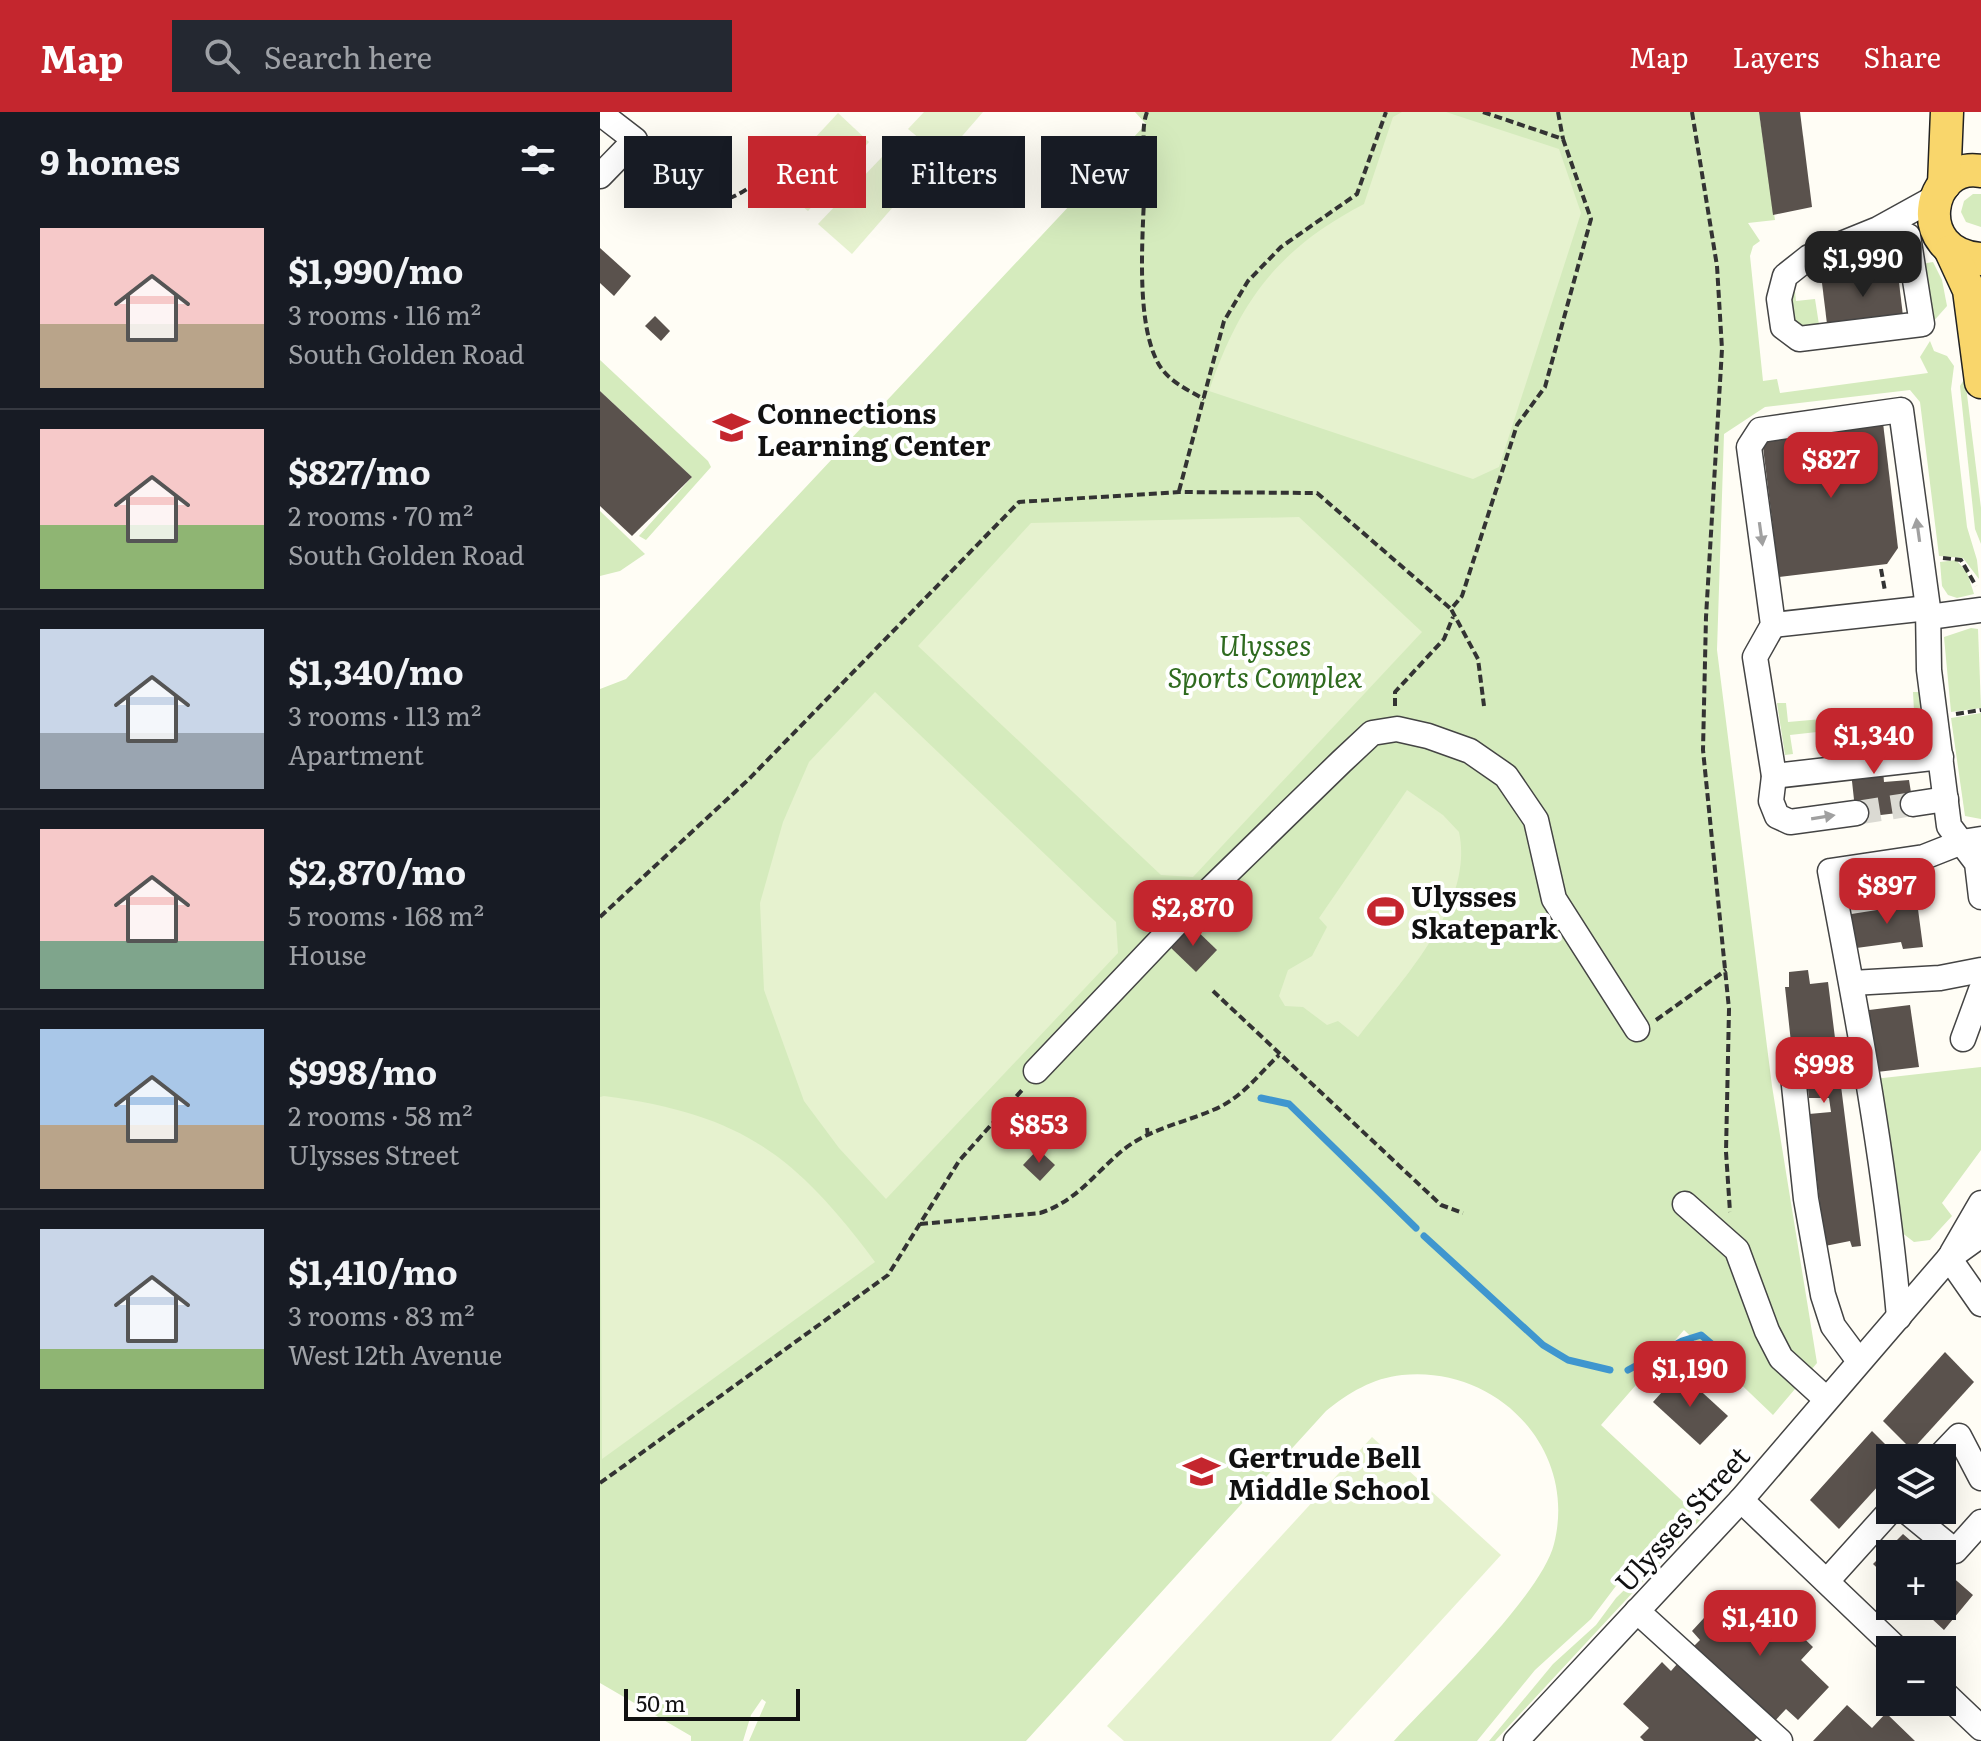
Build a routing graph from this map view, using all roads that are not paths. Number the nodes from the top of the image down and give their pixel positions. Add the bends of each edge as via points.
1 (1947, 112) edge
2 (600, 113) edge
3 (1981, 171) edge
4 (600, 176) edge
5 (1940, 191) junction
6 (1878, 229) junction
7 (1945, 246) edge
8 (1981, 382) edge
9 (1981, 610) edge
10 (1929, 613) junction
11 (1773, 625) junction
12 (1941, 757) junction
13 (1774, 776) junction
14 (1946, 799) junction
15 (1913, 804) tunnel mouth
16 (1856, 813) tunnel mouth
17 (1971, 841) edge
18 (1981, 897) edge
19 (1981, 970) edge
20 (1852, 983) junction
21 (1981, 990) edge
22 (1645, 1025) road end
23 (1963, 1039) dead end
24 (1034, 1076) road end
25 (1793, 1076) dead end
26 (1981, 1203) edge
27 (1685, 1204) dead end
28 (1981, 1235) edge
29 (1949, 1258) junction
30 (1981, 1304) edge
31 (1899, 1317) junction
32 (1859, 1361) junction
33 (1825, 1398) junction
34 (1951, 1444) edge
35 (1981, 1478) edge
36 (1741, 1500) junction
37 (1981, 1522) edge
38 (1878, 1524) edge
39 (1922, 1524) edge
40 (1827, 1581) junction
41 (1637, 1611) junction
42 (1884, 1636) edge
43 (1956, 1704) edge
44 (1981, 1728) edge
45 (1516, 1741) edge
46 (1780, 1741) edge

1 - 5 main road
2 - 4 street via 635,140
3 - 5 main road via 1959,174
5 - 6 street
5 - 7 main road via 1933,220
6 - 7 street
6 - 7 street via 1809,257 1785,276 1779,299 1783,327 1799,339 1922,324
7 - 8 main road via 1969,290
9 - 10 street
10 - 11 street
10 -> 11 street via 1901,410 1760,430 1749,447
10 - 12 street via 1929,670
11 - 13 street via 1755,657
12 - 13 street
12 - 14 street
13 -> 16 street via 1771,801 1777,816 1790,822
14 - 15 street
14 - 17 street via 1949,826
17 - 18 street
17 - 20 street via 1924,857 1830,871
19 - 20 street
20 - 31 street
21 - 23 street
22 - 24 street via 1554,899 1536,820 1506,776 1470,751 1397,729 1372,733 1341,762 1191,908
25 - 32 street via 1823,1295 1833,1326
26 - 29 street, Ulysses Street
27 - 33 street via 1737,1250 1781,1358
28 - 29 street, Ulysses Street
29 - 30 street
29 - 31 street, Ulysses Street
31 - 32 street, Ulysses Street
32 - 33 street, Ulysses Street
33 - 36 street, Ulysses Street
34 - 35 street via 1959,1436
36 - 40 street
36 - 41 street, Ulysses Street
37 - 39 street via 1955,1551
38 - 40 street
40 - 42 street
41 - 45 street, Ulysses Street
41 - 46 street
43 - 44 street

